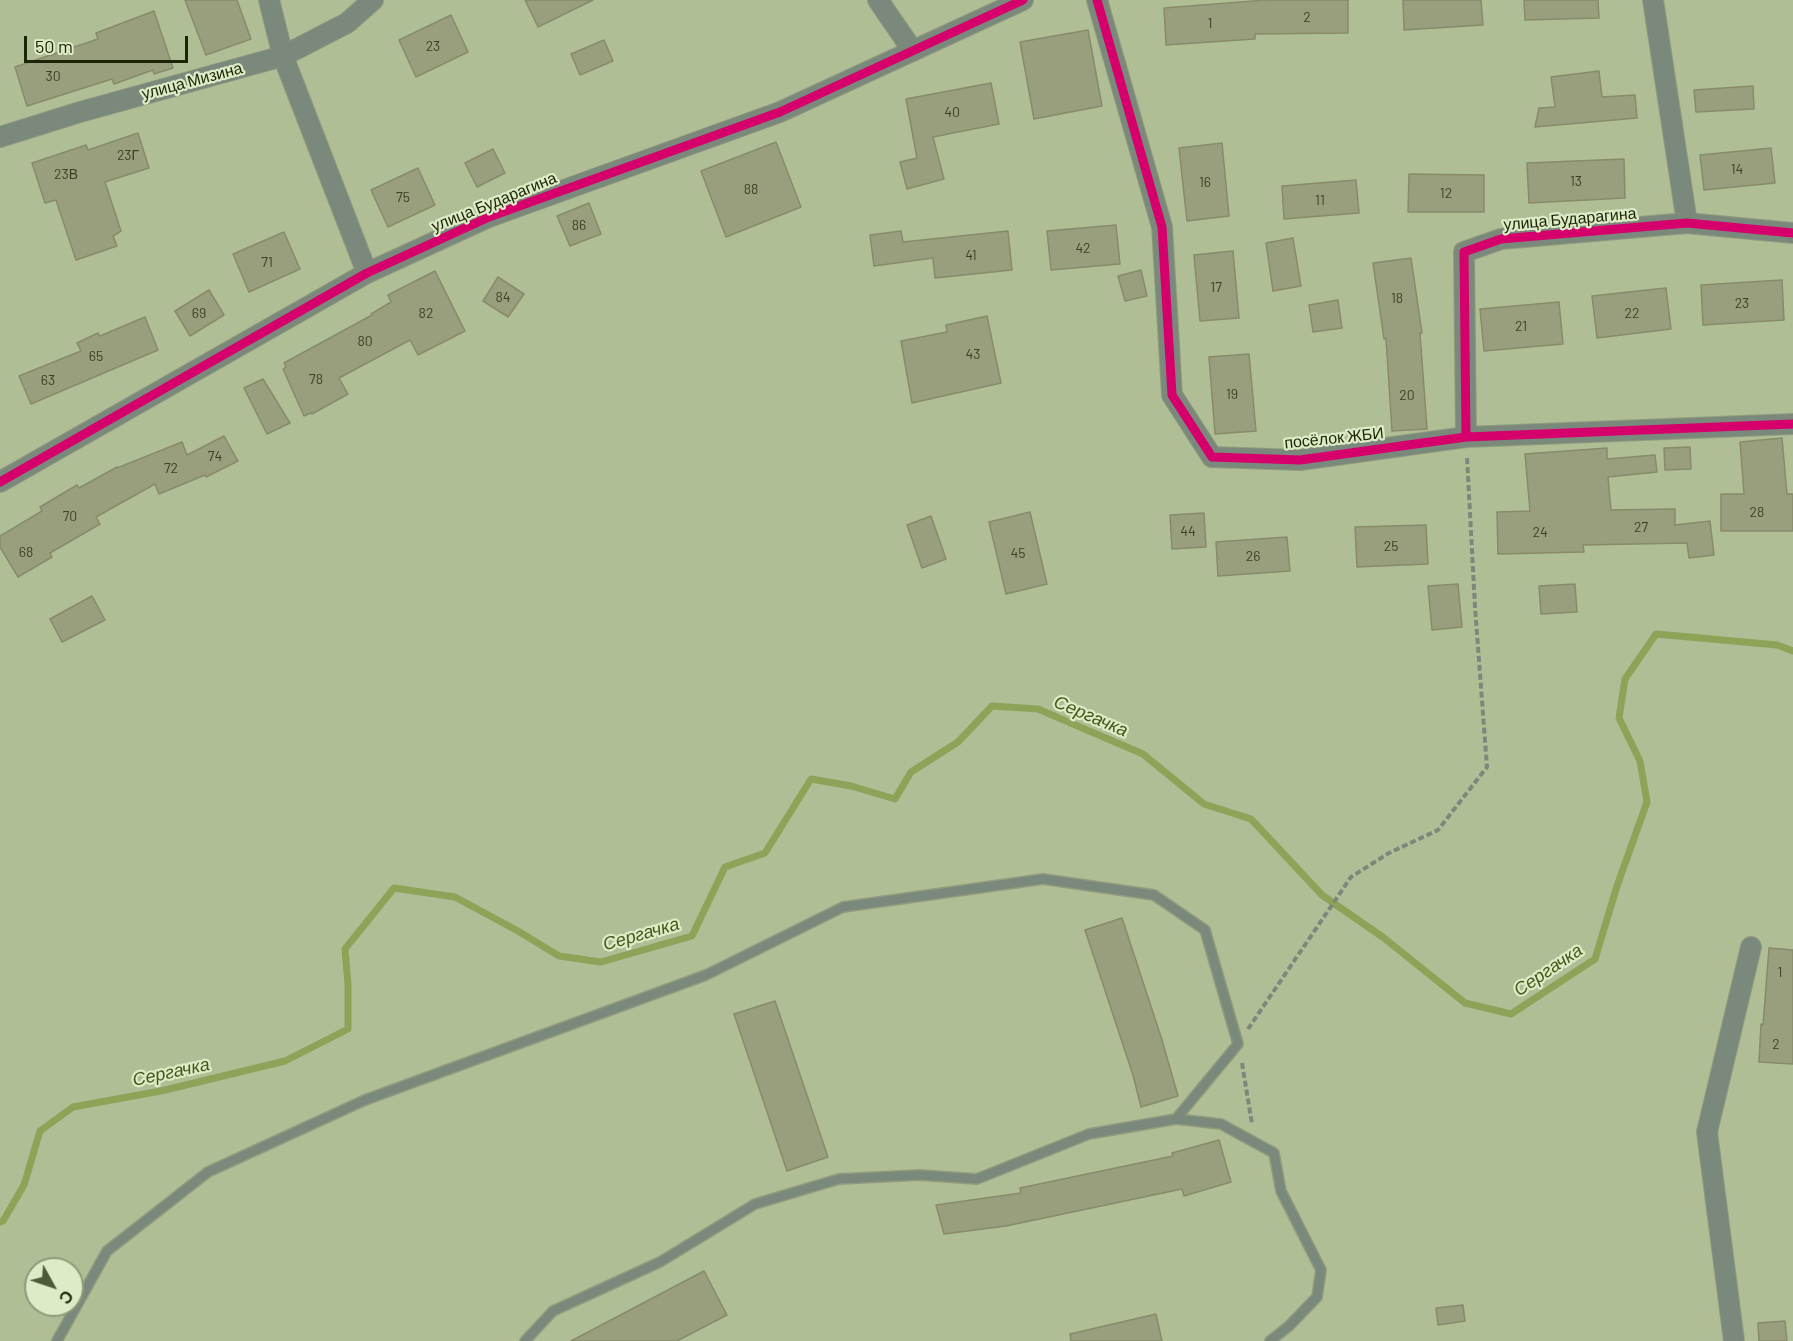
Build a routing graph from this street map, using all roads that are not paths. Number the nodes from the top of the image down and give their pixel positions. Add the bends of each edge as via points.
1 (269, 0) edge
2 (373, 0) edge
3 (878, 0) edge
4 (1023, 0) edge
5 (1097, 0) edge
6 (1653, 0) edge
7 (913, 51) junction
8 (283, 56) junction
9 (0, 137) edge
10 (1687, 223) junction
11 (1793, 233) edge
12 (367, 273) junction
13 (1793, 424) edge
14 (1466, 437) junction
15 (0, 482) edge
16 (1751, 947) dead end
17 (1176, 1119) junction
18 (57, 1341) edge
19 (525, 1341) edge
20 (1270, 1341) edge
21 (1734, 1341) edge

1 - 8 street
2 - 8 street, улица Мизина via 346,23
3 - 7 street
4 - 7 street, улица Бударагина
5 - 14 street, посёлок ЖБИ via 1162,227 1172,394 1212,457 1300,460
6 - 10 street
7 - 12 street, улица Бударагина via 780,112 489,217
8 - 9 street, улица Мизина
8 - 12 street
10 - 11 street, улица Бударагина
10 - 14 street, улица Бударагина via 1501,239 1464,252
12 - 15 street, улица Бударагина
13 - 14 street, посёлок ЖБИ
16 - 21 street via 1707,1132
17 - 18 lane via 1238,1044 1205,930 1154,895 1043,879 843,908 706,975 365,1100 208,1173 107,1251
17 - 19 lane via 1089,1134 977,1179 919,1175 839,1179 755,1204 660,1262 553,1311
17 - 20 lane via 1221,1124 1274,1153 1281,1191 1321,1270 1317,1297

